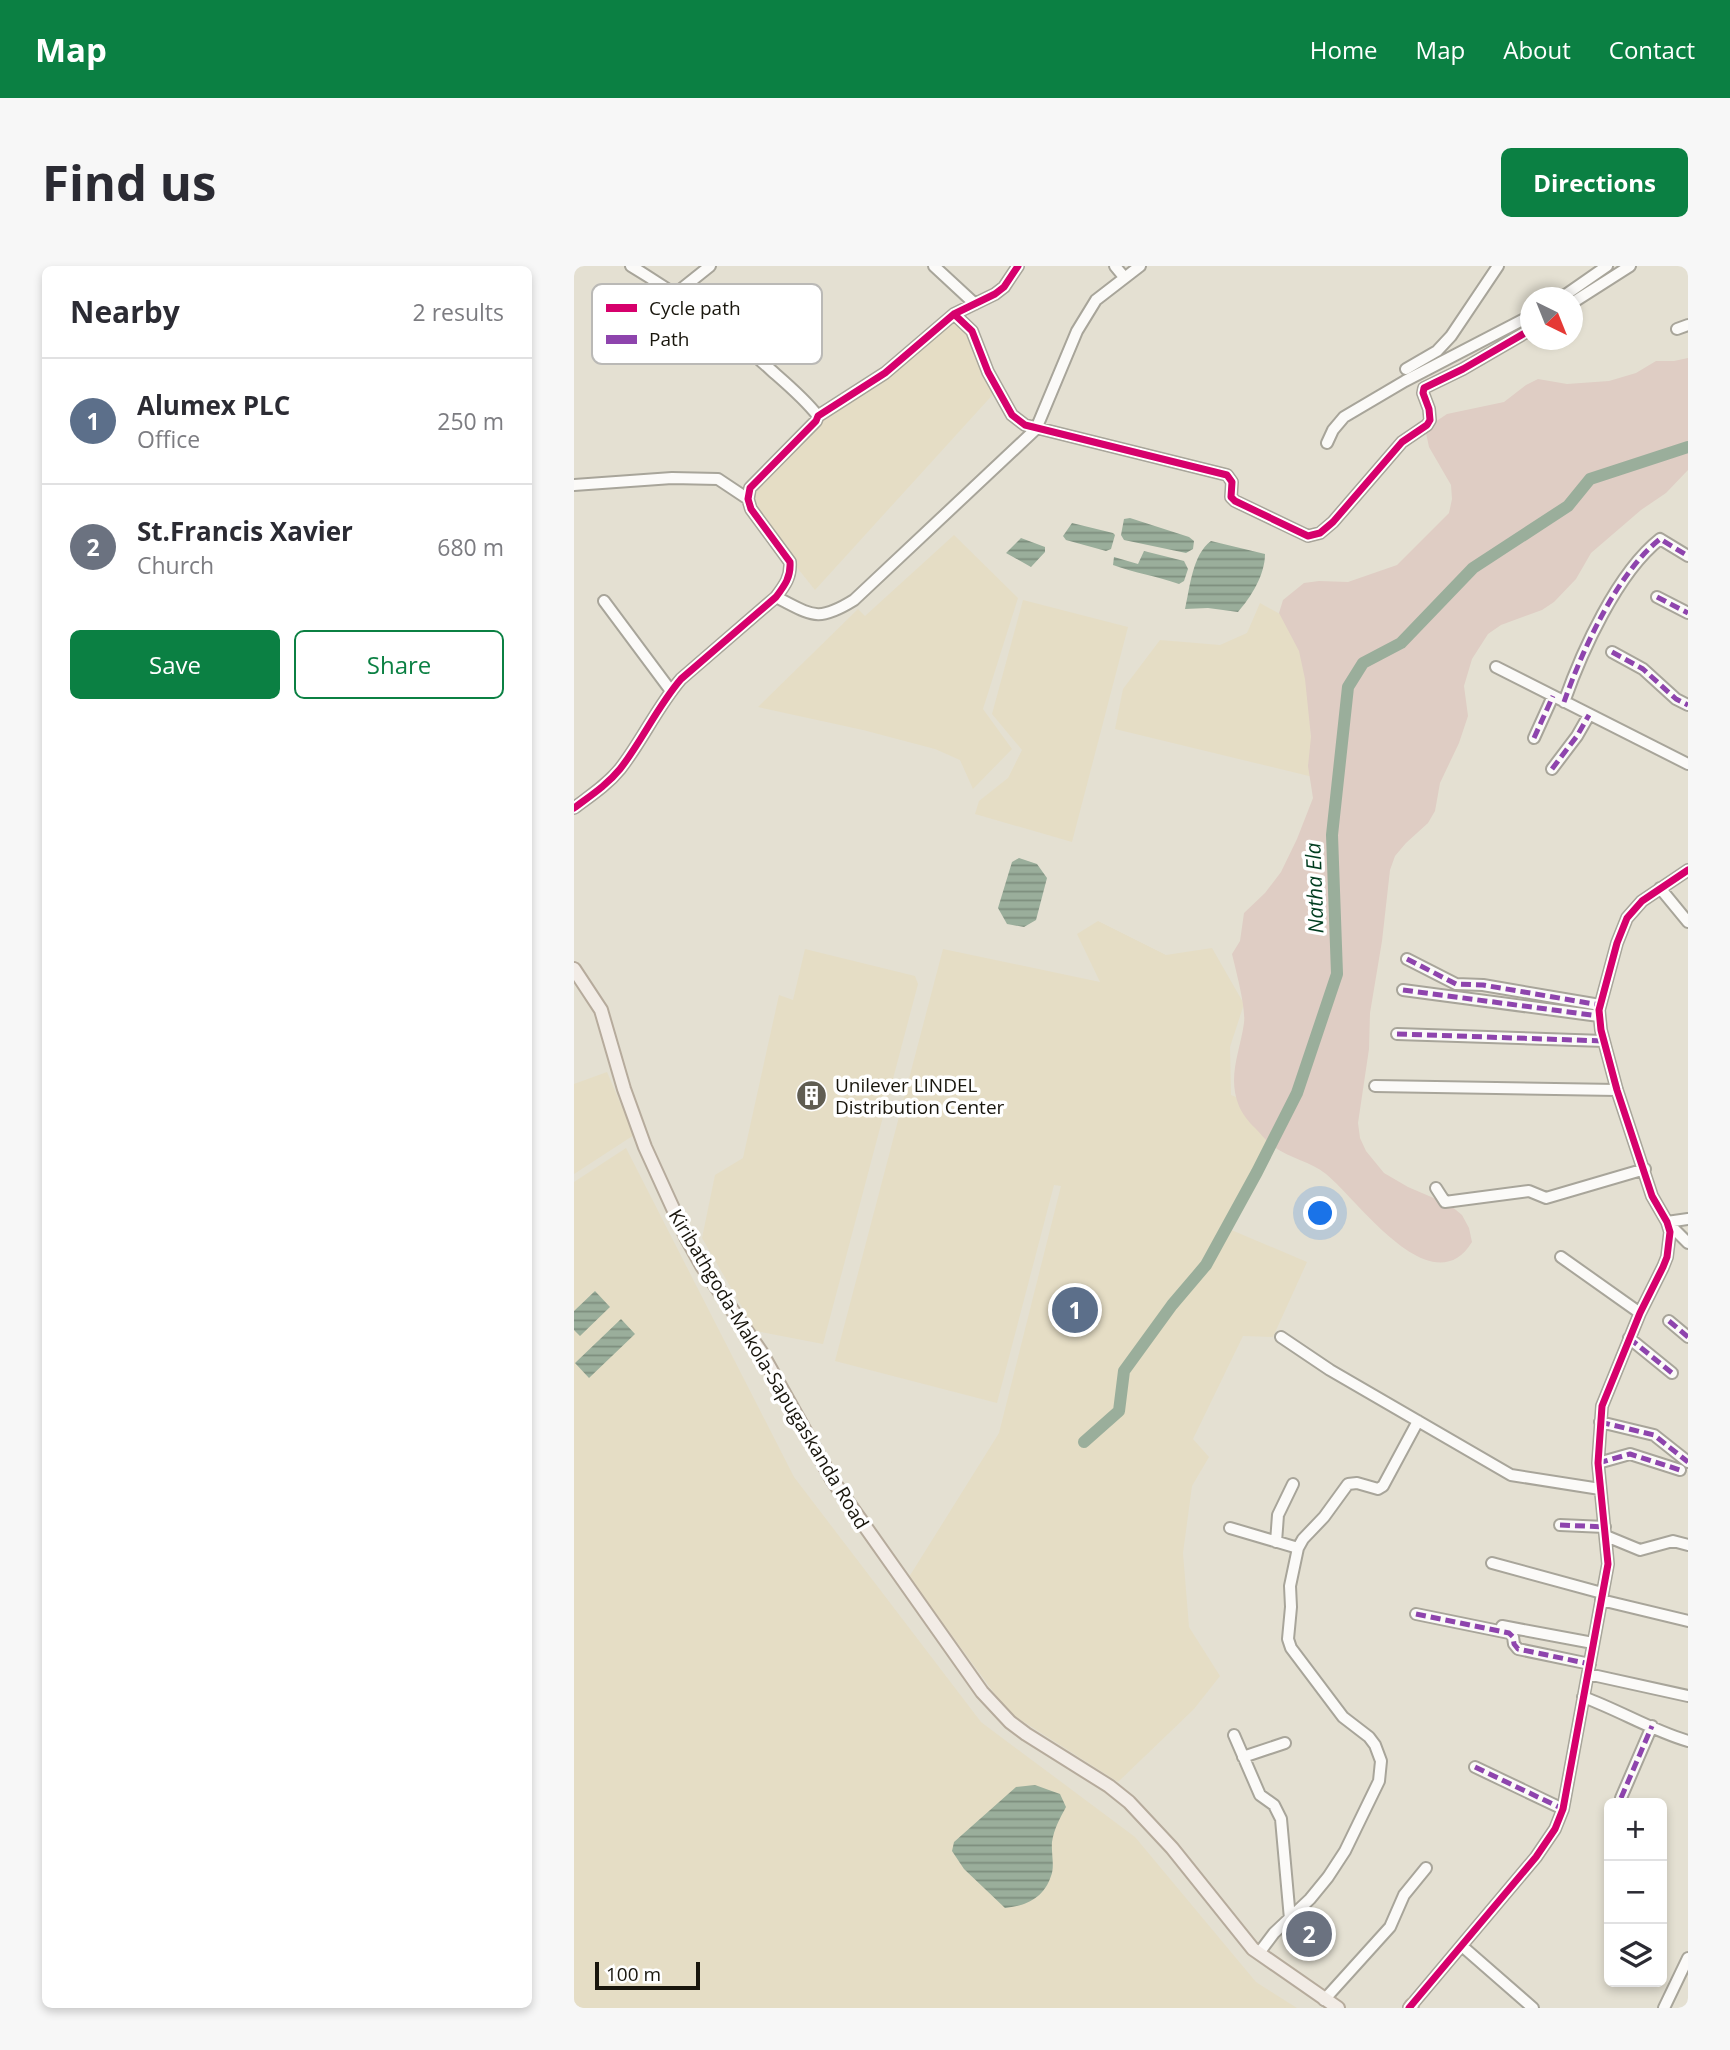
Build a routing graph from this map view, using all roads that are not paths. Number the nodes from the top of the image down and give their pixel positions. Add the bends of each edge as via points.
1 (631, 266) edge
2 (710, 266) edge
3 (934, 266) edge
4 (1115, 266) edge
5 (1140, 266) edge
6 (1499, 266) edge
7 (1607, 266) edge
8 (1630, 266) edge
9 (1012, 268) edge
10 (1124, 277) junction
11 (659, 284) edge
12 (688, 284) edge
13 (1577, 287) edge
14 (1583, 297) edge
15 (975, 304) junction
16 (954, 314) junction
17 (1520, 322) edge
18 (1520, 336) edge
19 (763, 364) edge
20 (1406, 369) dead end
21 (818, 416) junction
22 (1036, 429) junction
23 (1327, 443) dead end
24 (574, 485) edge
25 (748, 499) junction
26 (1688, 556) edge
27 (776, 597) junction
28 (1657, 597) dead end
29 (604, 601) dead end
30 (1688, 613) edge
31 (1612, 652) dead end
32 (1496, 667) dead end
33 (671, 691) junction
34 (1553, 696) junction
35 (1564, 702) junction
36 (1688, 705) edge
37 (1589, 715) junction
38 (1534, 738) dead end
39 (1688, 764) edge
40 (1552, 769) dead end
41 (574, 808) edge
42 (1688, 870) edge
43 (1660, 888) junction
44 (1688, 922) edge
45 (1407, 959) dead end
46 (574, 969) edge
47 (1403, 990) dead end
48 (1600, 1010) junction
49 (1396, 1034) dead end
50 (1604, 1041) junction
51 (1375, 1086) dead end
52 (1618, 1090) junction
53 (1645, 1169) junction
54 (1436, 1188) dead end
55 (1688, 1219) edge
56 (1667, 1222) junction
57 (1688, 1243) edge
58 (1561, 1256) dead end
59 (1640, 1313) junction
60 (1669, 1321) dead end
61 (1686, 1332) edge
62 (1281, 1337) dead end
63 (1629, 1338) junction
64 (1672, 1373) dead end
65 (1418, 1421) junction
66 (1600, 1422) junction
67 (1598, 1463) junction
68 (1684, 1466) edge
69 (1293, 1484) dead end
70 (1600, 1489) junction
71 (1560, 1525) dead end
72 (1230, 1528) dead end
73 (1605, 1531) junction
74 (1276, 1542) junction
75 (1688, 1545) edge
76 (1298, 1548) junction
77 (1492, 1563) dead end
78 (1601, 1597) junction
79 (1416, 1614) dead end
80 (1465, 1618) dead end
81 (1688, 1621) edge
82 (1594, 1643) junction
83 (1589, 1669) junction
84 (1688, 1696) edge
85 (1584, 1698) junction
86 (1652, 1726) junction
87 (1234, 1735) dead end
88 (1688, 1741) edge
89 (1285, 1743) dead end
90 (1243, 1757) junction
91 (1475, 1767) dead end
92 (1621, 1798) dead end
93 (1563, 1809) junction
94 (1426, 1868) dead end
95 (1290, 1919) junction
96 (1462, 1946) junction
97 (1259, 1953) junction
98 (1688, 1958) edge
99 (1324, 2000) junction
100 (1410, 2007) edge
101 (1338, 2008) edge
102 (1533, 2008) edge
103 (1664, 2008) edge

1 - 11 street
2 - 12 street
3 - 15 street
4 - 10 street
5 - 10 street
6 - 20 street via 1451,336 1437,351
7 - 13 street
8 - 14 street
9 - 15 street via 1004,287
10 - 22 street via 1096,300 1077,331
15 - 16 street
16 - 21 street via 885,373
16 - 22 street via 972,331 1012,415
17 - 23 street via 1344,417
18 - 22 street via 1424,388 1427,425 1402,442 1333,522 1314,536 1235,501 1227,475
19 - 21 street
21 - 25 street via 750,488
22 - 27 street via 854,600 833,613 814,615
24 - 25 street via 718,479
25 - 27 street via 790,562 787,583
26 - 35 street via 1660,539 1650,548 1609,602
27 - 33 street
28 - 30 street
29 - 33 street
31 - 36 street via 1643,669
32 - 34 street
33 - 41 street via 620,768
34 - 35 street
34 - 38 street
35 - 37 street
37 - 39 street
37 - 40 street
42 - 43 street
43 - 44 street
43 - 48 street via 1627,918
45 - 48 street via 1456,984 1483,985
46 - 97 main road, Kiribathgoda-Makola-Sapugaskanda Road via 601,1010 624,1089 672,1210 845,1498 997,1709 1026,1734 1129,1802
47 - 48 street
48 - 50 street
49 - 50 street
50 - 52 street
51 - 52 street
52 - 53 street
53 - 54 street via 1546,1198 1529,1191 1445,1202
53 - 56 street via 1652,1196
55 - 56 street
56 - 57 street
56 - 59 street via 1667,1257
58 - 59 street
59 - 63 street
60 - 61 street
62 - 65 street
63 - 64 street
63 - 66 street
65 - 70 street via 1511,1475
65 - 76 street via 1383,1486 1348,1484
66 - 67 street
66 - 68 street via 1654,1435
67 - 68 street via 1630,1454
67 - 70 street
69 - 74 street via 1278,1515
70 - 73 street
71 - 73 street
72 - 74 street
73 - 75 street via 1640,1550 1673,1541
73 - 78 street via 1608,1564
74 - 76 street
76 - 95 street via 1290,1586 1288,1642 1343,1717 1375,1745 1381,1771 1345,1851 1321,1887
77 - 78 street
78 - 81 street
78 - 82 street
79 - 83 street via 1509,1633 1518,1649
80 - 82 street
82 - 83 street
83 - 84 street
83 - 85 street
85 - 86 street
85 - 93 street
86 - 88 street
86 - 92 street
87 - 90 street
89 - 90 street
90 - 95 street via 1260,1795 1274,1805 1281,1819
91 - 93 street
93 - 96 street via 1544,1847
94 - 99 street via 1404,1895 1390,1927
95 - 97 street
96 - 100 street
96 - 102 street
97 - 99 main road, Kiribathgoda-Makola-Sapugaskanda Road
98 - 103 street
99 - 101 main road, Kiribathgoda-Makola-Sapugaskanda Road

